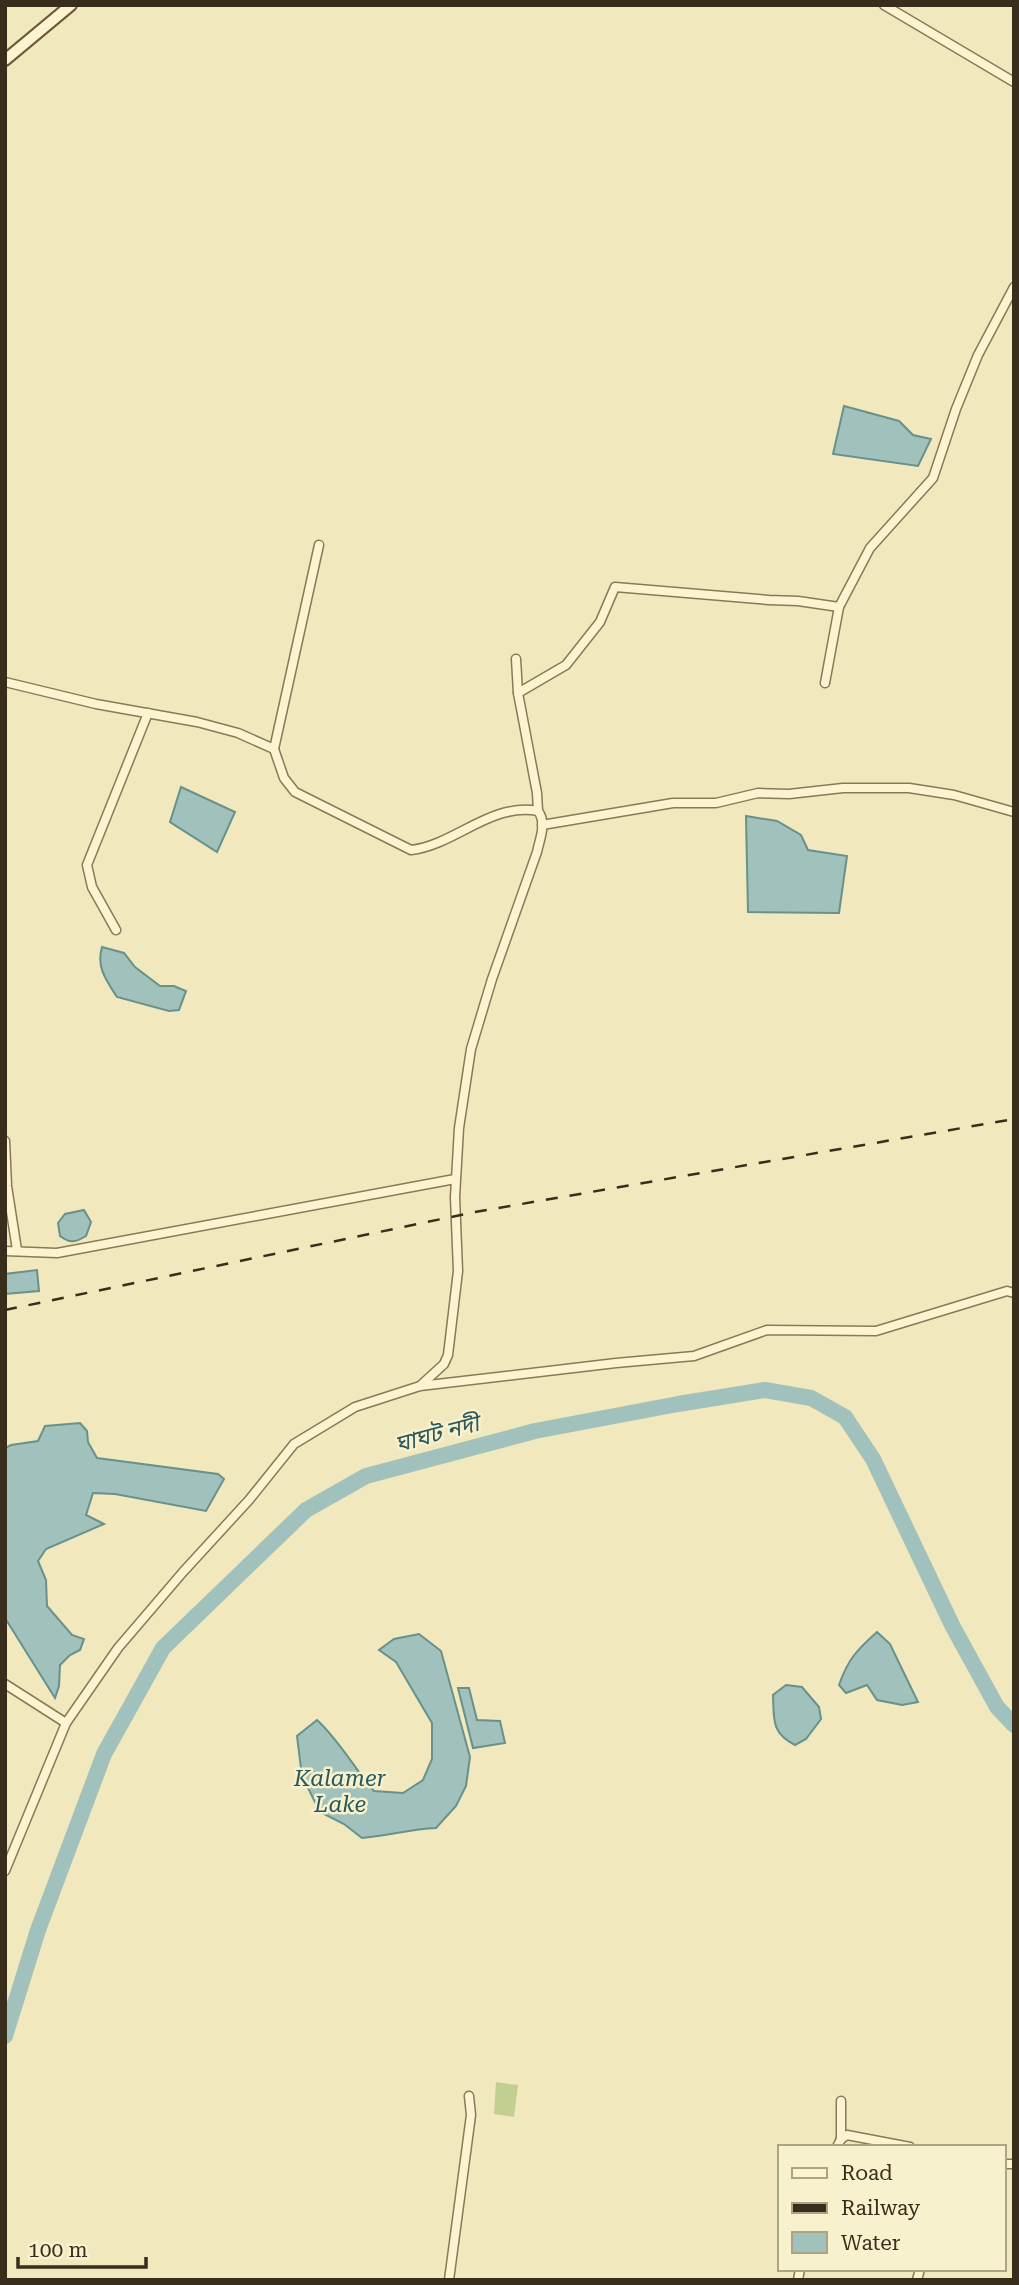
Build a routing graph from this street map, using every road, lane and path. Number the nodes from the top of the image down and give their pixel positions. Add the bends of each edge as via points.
1 (71, 5) edge
2 (884, 5) edge
3 (5, 60) edge
4 (1014, 82) edge
5 (1014, 287) edge
6 (320, 545) dead end
7 (839, 607) junction
8 (516, 659) dead end
9 (5, 682) edge
10 (825, 683) dead end
11 (518, 693) junction
12 (148, 713) junction
13 (274, 750) junction
14 (538, 811) junction
15 (1014, 812) edge
16 (542, 825) junction
17 (116, 930) dead end
18 (5, 1141) edge
19 (455, 1179) junction
20 (17, 1250) junction
21 (5, 1251) edge
22 (1014, 1293) edge
23 (420, 1386) junction
24 (5, 1684) edge
25 (66, 1723) junction
26 (5, 1871) edge
27 (469, 2096) dead end
28 (841, 2101) dead end
29 (839, 2143) edge
30 (900, 2145) edge
31 (449, 2280) edge

1 - 3 main road
2 - 4 street
5 - 7 street via 978,355 933,478 870,548
6 - 13 street
7 - 10 street
7 - 11 street via 615,587 600,622 566,666
8 - 11 street
9 - 12 street
11 - 14 street
12 - 13 street via 238,733
12 - 17 street via 87,865 92,887
13 - 14 street via 284,778 295,792 411,850 423,849 509,811
14 - 16 street
15 - 16 street via 909,788 843,788 758,793 716,803 673,803
16 - 19 street via 537,852 476,1028
18 - 20 street
19 - 20 street via 57,1253
19 - 23 street via 459,1255 448,1355
20 - 21 street
22 - 23 street via 1007,1291 876,1331 767,1330 694,1356
23 - 25 street via 355,1407 294,1444 118,1648
24 - 25 street
25 - 26 street
27 - 31 street via 471,2115
28 - 29 street
29 - 30 street via 847,2135

